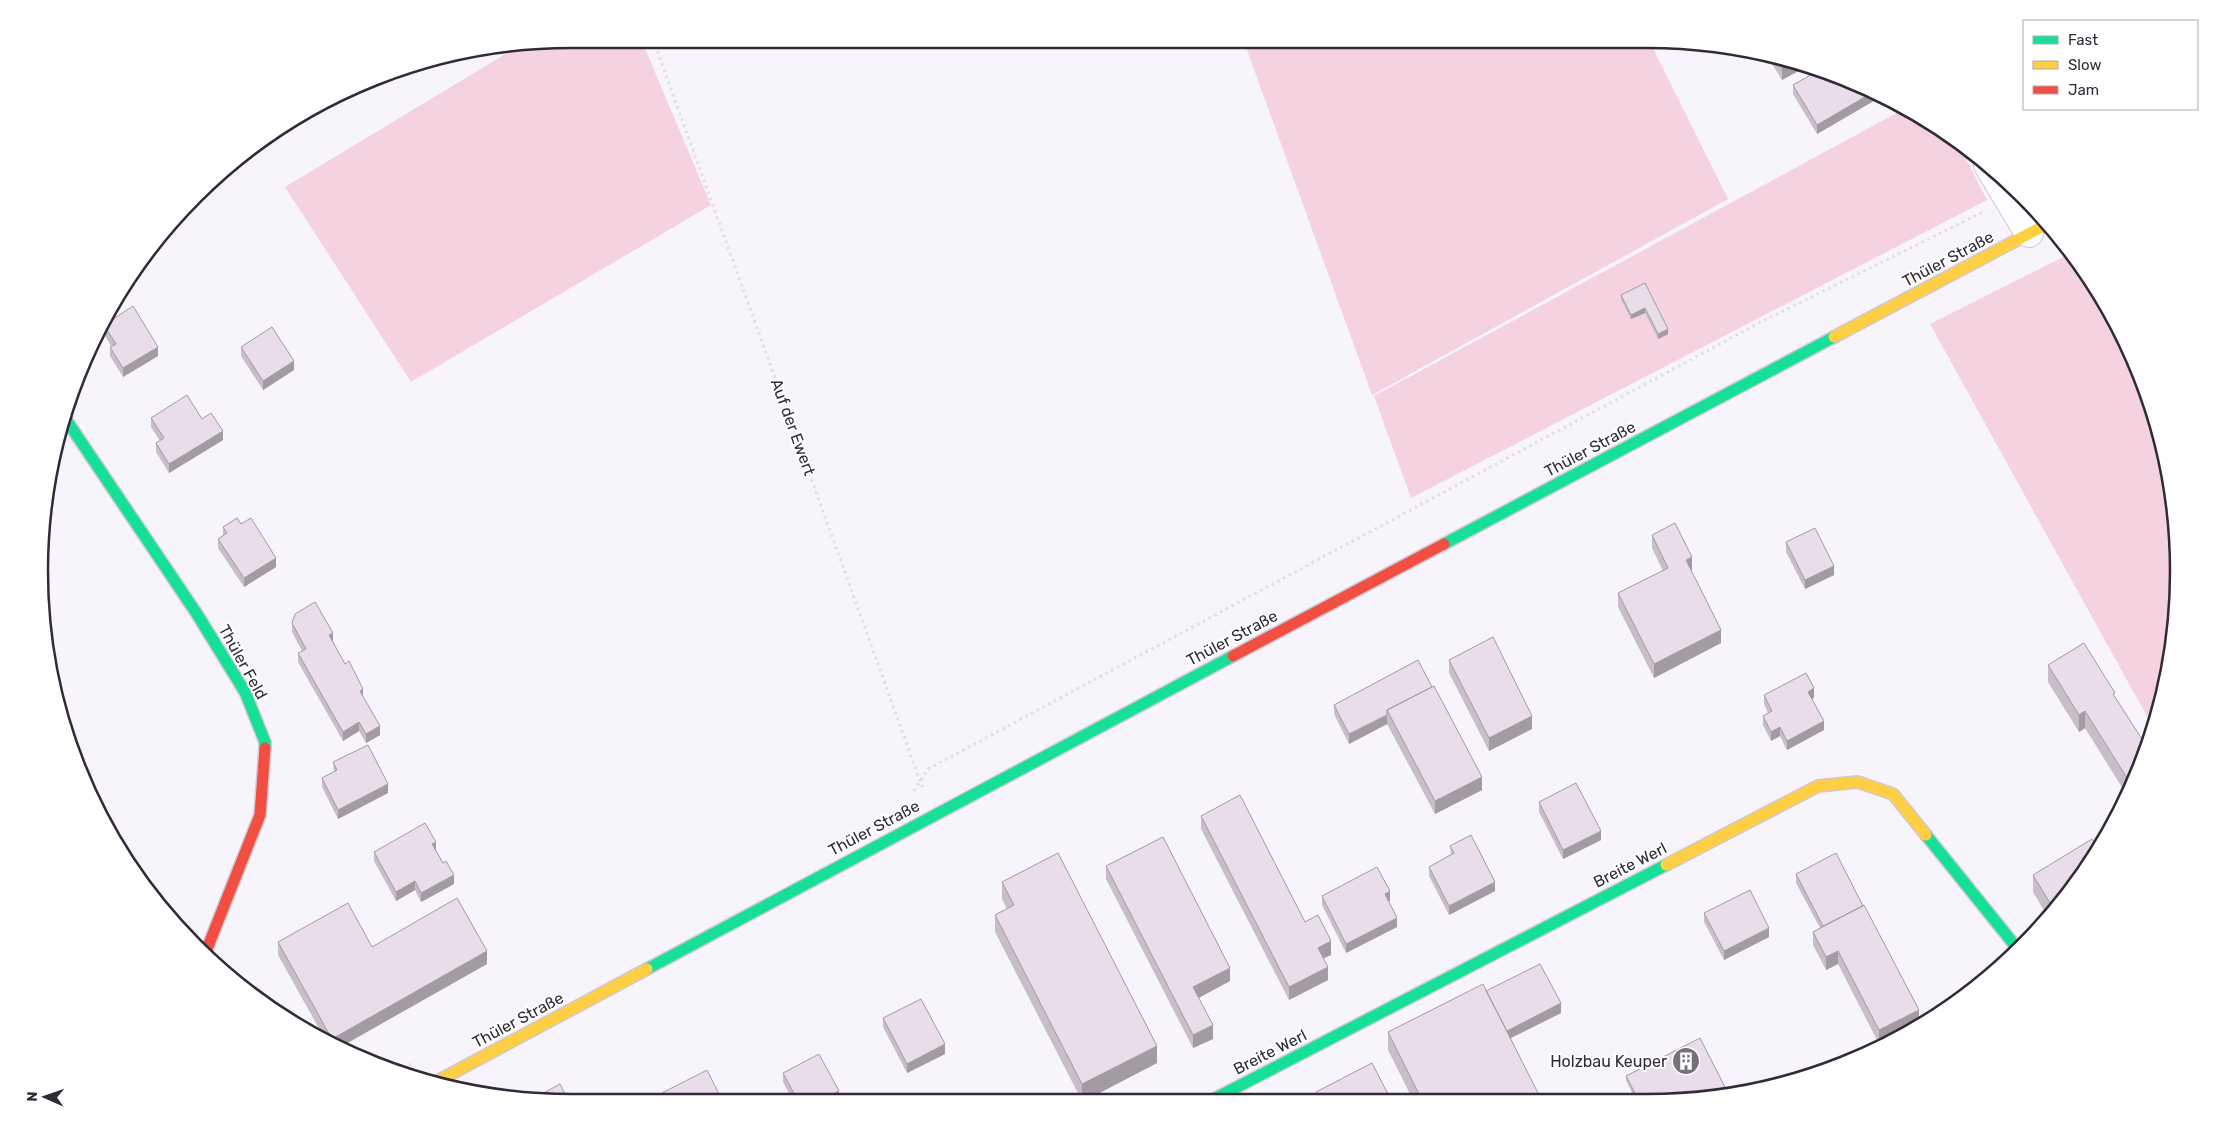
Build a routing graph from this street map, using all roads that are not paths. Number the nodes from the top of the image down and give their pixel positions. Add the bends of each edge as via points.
1 (1999, 184) edge
2 (2039, 228) edge
3 (69, 424) edge
4 (2014, 944) edge
5 (208, 947) edge
6 (442, 1078) edge
7 (1224, 1094) edge

1 - 2 street via 2008,199
2 - 6 main road, Thüler Straße
3 - 5 main road, Thüler Feld via 197,614 245,692 265,742 260,815
4 - 7 main road, Breite Werl via 1893,794 1858,782 1818,786

